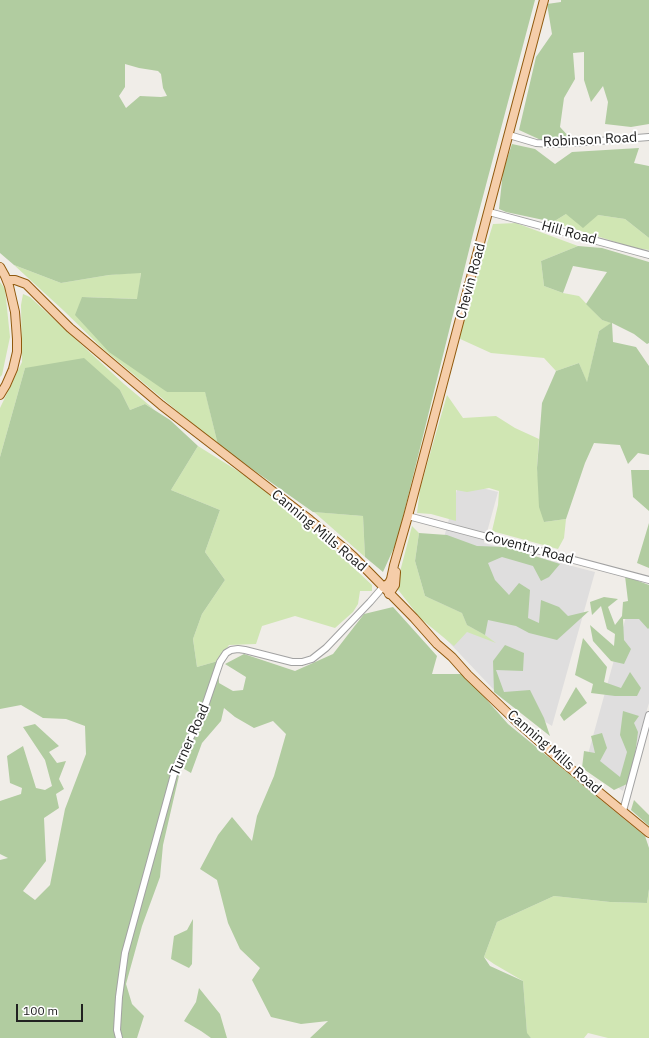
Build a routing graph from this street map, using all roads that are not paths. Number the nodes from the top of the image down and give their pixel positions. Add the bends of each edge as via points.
1 (544, 0) edge
2 (509, 135) junction
3 (649, 137) edge
4 (489, 212) junction
5 (649, 255) edge
6 (0, 267) edge
7 (7, 280) junction
8 (31, 289) junction
9 (10, 290) junction
10 (0, 395) edge
11 (408, 516) junction
12 (396, 561) junction
13 (649, 580) edge
14 (383, 587) junction
15 (389, 594) junction
16 (649, 715) edge
17 (623, 811) junction
18 (649, 833) edge
19 (118, 1038) edge

1 - 2 main road, Chevin Road
2 - 3 street, Robinson Road via 536,143 554,144
2 - 4 main road, Chevin Road
4 - 5 street, Hill Road
4 - 11 main road, Chevin Road
6 - 7 main road
7 - 8 main road, Canning Mills Road via 22,282
7 - 9 main road
8 - 9 main road via 21,287
8 - 14 main road, Canning Mills Road via 81,338 161,405 344,548
9 - 10 main road via 17,324 17,348 11,374
11 - 12 main road, Chevin Road
11 - 13 street, Coventry Road
12 - 14 main road, Chevin Road via 389,583
12 - 15 main road, Chevin Road via 395,585
14 - 15 main road, Canning Mills Road
14 - 19 street, Turner Road via 326,648 312,659 292,662 238,649 231,650 220,662 204,712 176,767 129,938 119,997
15 - 17 main road, Canning Mills Road via 515,720
16 - 17 street
17 - 18 main road, Canning Mills Road

